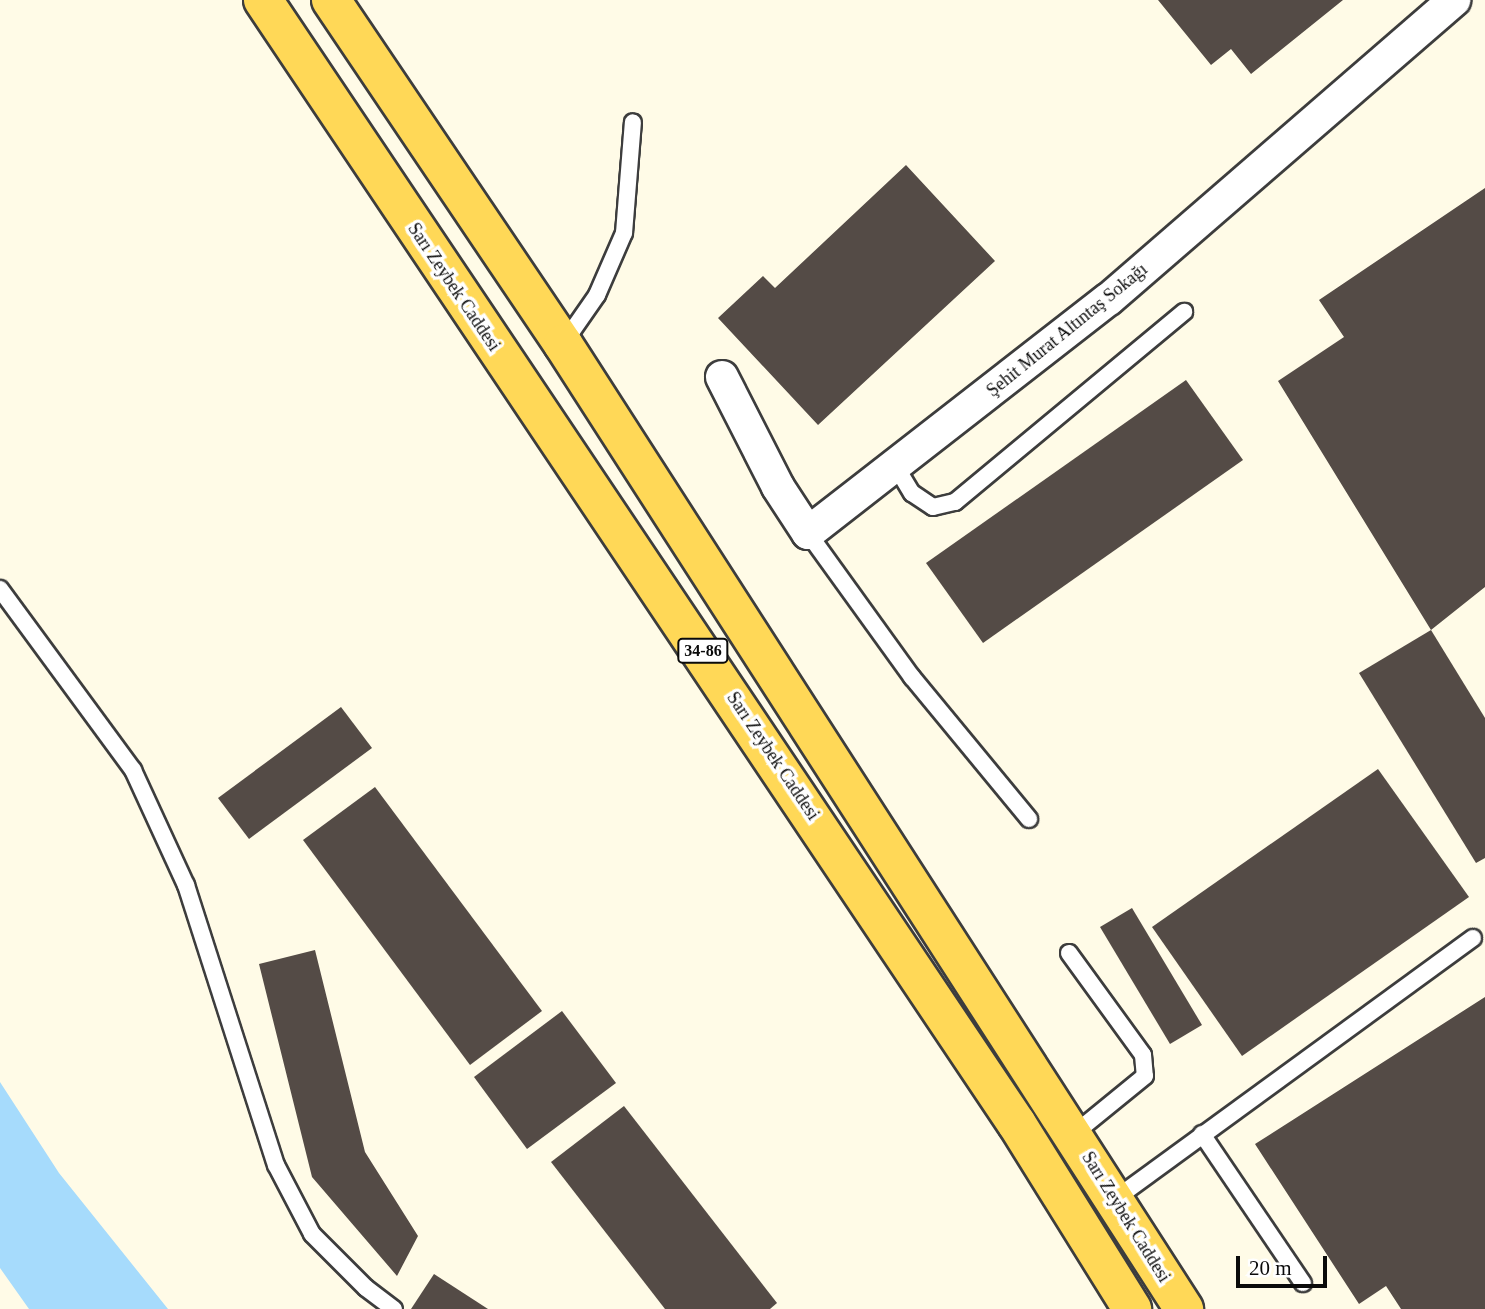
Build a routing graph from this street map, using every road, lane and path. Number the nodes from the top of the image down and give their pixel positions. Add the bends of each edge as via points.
1 (263, 0) edge
2 (331, 0) edge
3 (1454, 0) edge
4 (633, 122) dead end
5 (1184, 312) dead end
6 (563, 344) junction
7 (722, 377) dead end
8 (895, 465) junction
9 (808, 533) junction
10 (0, 589) edge
11 (1029, 819) dead end
12 (1473, 938) dead end
13 (1069, 953) dead end
14 (1074, 1134) junction
15 (1202, 1134) junction
16 (1115, 1199) junction
17 (1303, 1283) dead end
18 (394, 1309) edge
19 (1132, 1309) edge
20 (1184, 1309) edge

1 - 19 main road, Sarı Zeybek Caddesi / 34-86 via 1010,1112
2 - 6 main road, Sarı Zeybek Caddesi / 34-86
3 - 8 street, Şehit Murat Altıntaş Sokağı via 1109,299
4 - 6 lane via 624,233 597,295
5 - 8 lane via 955,502 933,507 912,493
6 - 14 main road, Sarı Zeybek Caddesi / 34-86
7 - 9 street via 778,486
8 - 9 street, Şehit Murat Altıntaş Sokağı
9 - 11 lane via 912,677
10 - 18 lane via 132,770 186,885 276,1165 312,1234
12 - 15 lane
13 - 14 lane via 1143,1055 1145,1076
14 - 16 main road, Sarı Zeybek Caddesi / 34-86
15 - 16 lane
15 - 17 lane
16 - 20 main road, Sarı Zeybek Caddesi / 34-86

